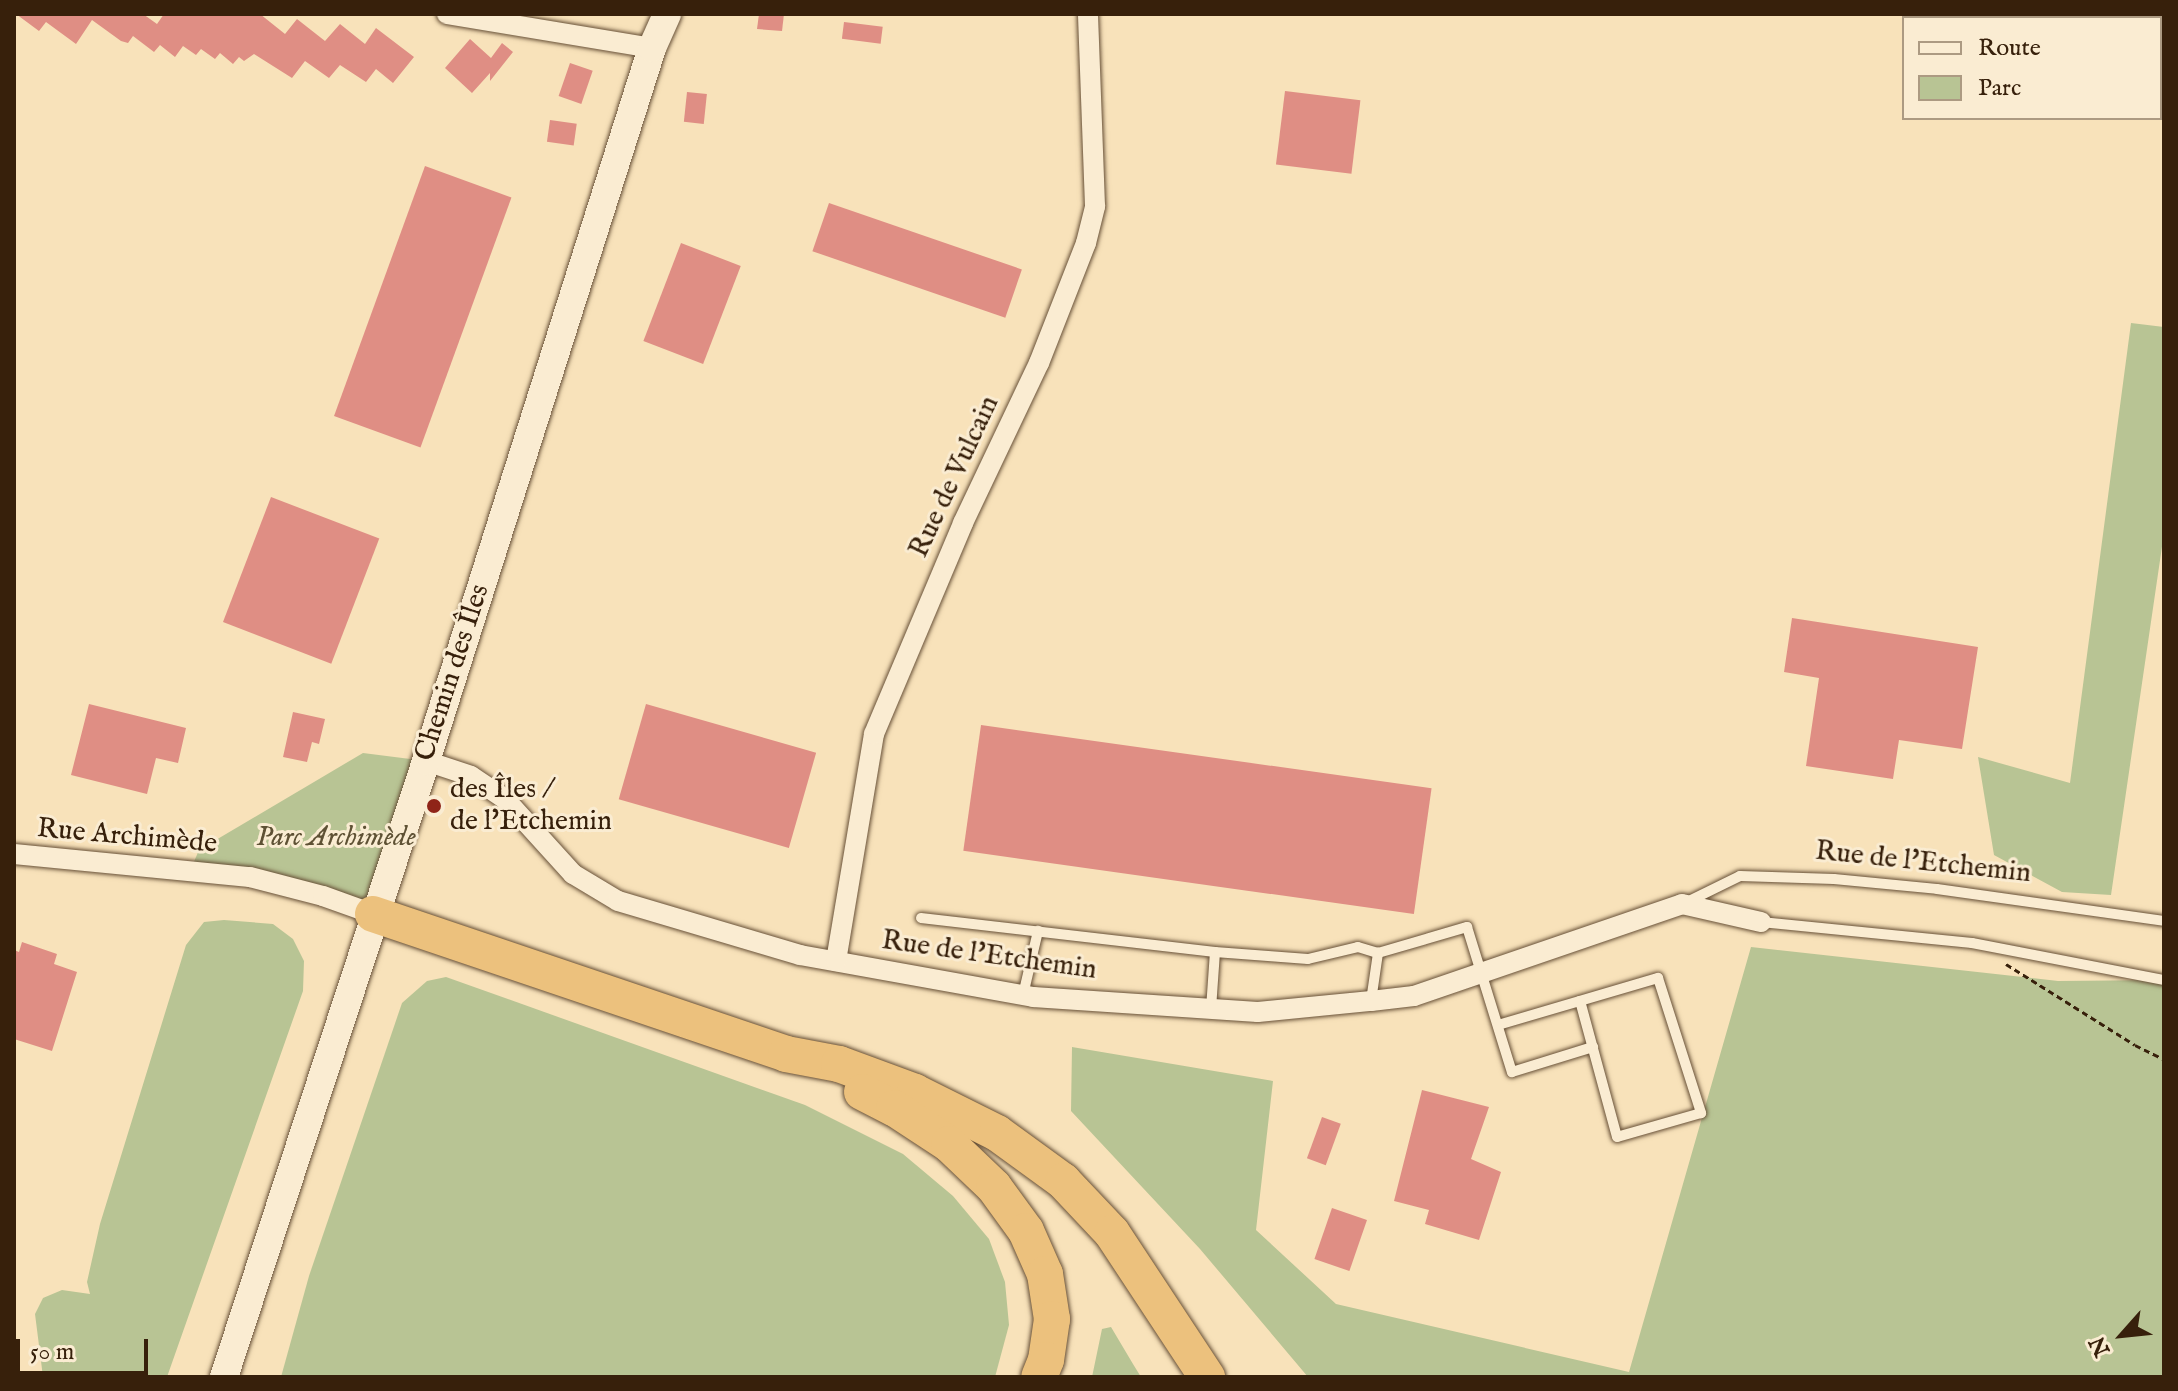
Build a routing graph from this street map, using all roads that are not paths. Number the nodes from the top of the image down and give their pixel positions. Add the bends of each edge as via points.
1 (447, 14) edge
2 (667, 14) edge
3 (1088, 14) edge
4 (652, 48) junction
5 (426, 761) junction
6 (14, 854) edge
7 (1682, 904) junction
8 (373, 914) junction
9 (921, 918) dead end
10 (2164, 921) edge
11 (1761, 922) joint
12 (1038, 931) junction
13 (1215, 952) junction
14 (1378, 953) junction
15 (836, 961) junction
16 (1482, 973) junction
17 (2164, 980) edge
18 (1023, 995) junction
19 (1371, 1001) junction
20 (1580, 1001) junction
21 (1211, 1009) junction
22 (1498, 1025) junction
23 (1593, 1047) junction
24 (786, 1054) junction
25 (224, 1377) edge
26 (1039, 1377) edge
27 (1207, 1377) edge

1 - 4 street
2 - 4 street, Chemin des Îles
3 - 15 street, Rue de Vulcain via 1095,206 1086,243 1039,363 963,523 874,734
4 - 5 street, Chemin des Îles
5 - 8 street, Chemin des Îles
5 - 15 street, Rue de l'Etchemin via 471,776 504,798 573,874 618,901
6 - 8 street, Rue Archimède via 250,877
7 - 10 lane, Rue de l'Etchemin via 1740,876 1756,876 1937,889
7 - 11 street
7 - 16 street, Rue de l'Etchemin
8 - 24 highway
8 - 25 street, Chemin des Îles
9 - 12 lane
11 - 17 lane via 1972,943
12 - 13 lane
12 - 18 lane
13 - 14 lane via 1308,959 1358,947
13 - 21 lane
14 - 16 lane via 1467,927
14 - 19 lane
15 - 18 street, Rue de l'Etchemin
16 - 19 street, Rue de l'Etchemin via 1414,996
16 - 22 lane
18 - 21 street, Rue de l'Etchemin
19 - 21 street, Rue de l'Etchemin via 1258,1012
20 - 22 lane
20 - 23 lane
20 - 23 lane via 1658,978 1701,1113 1617,1137
22 - 23 lane via 1512,1072
24 - 26 highway via 894,1108 949,1144 994,1187 1026,1231 1045,1274 1052,1319
24 - 27 highway via 839,1064 915,1092 997,1133 1063,1181 1112,1233

